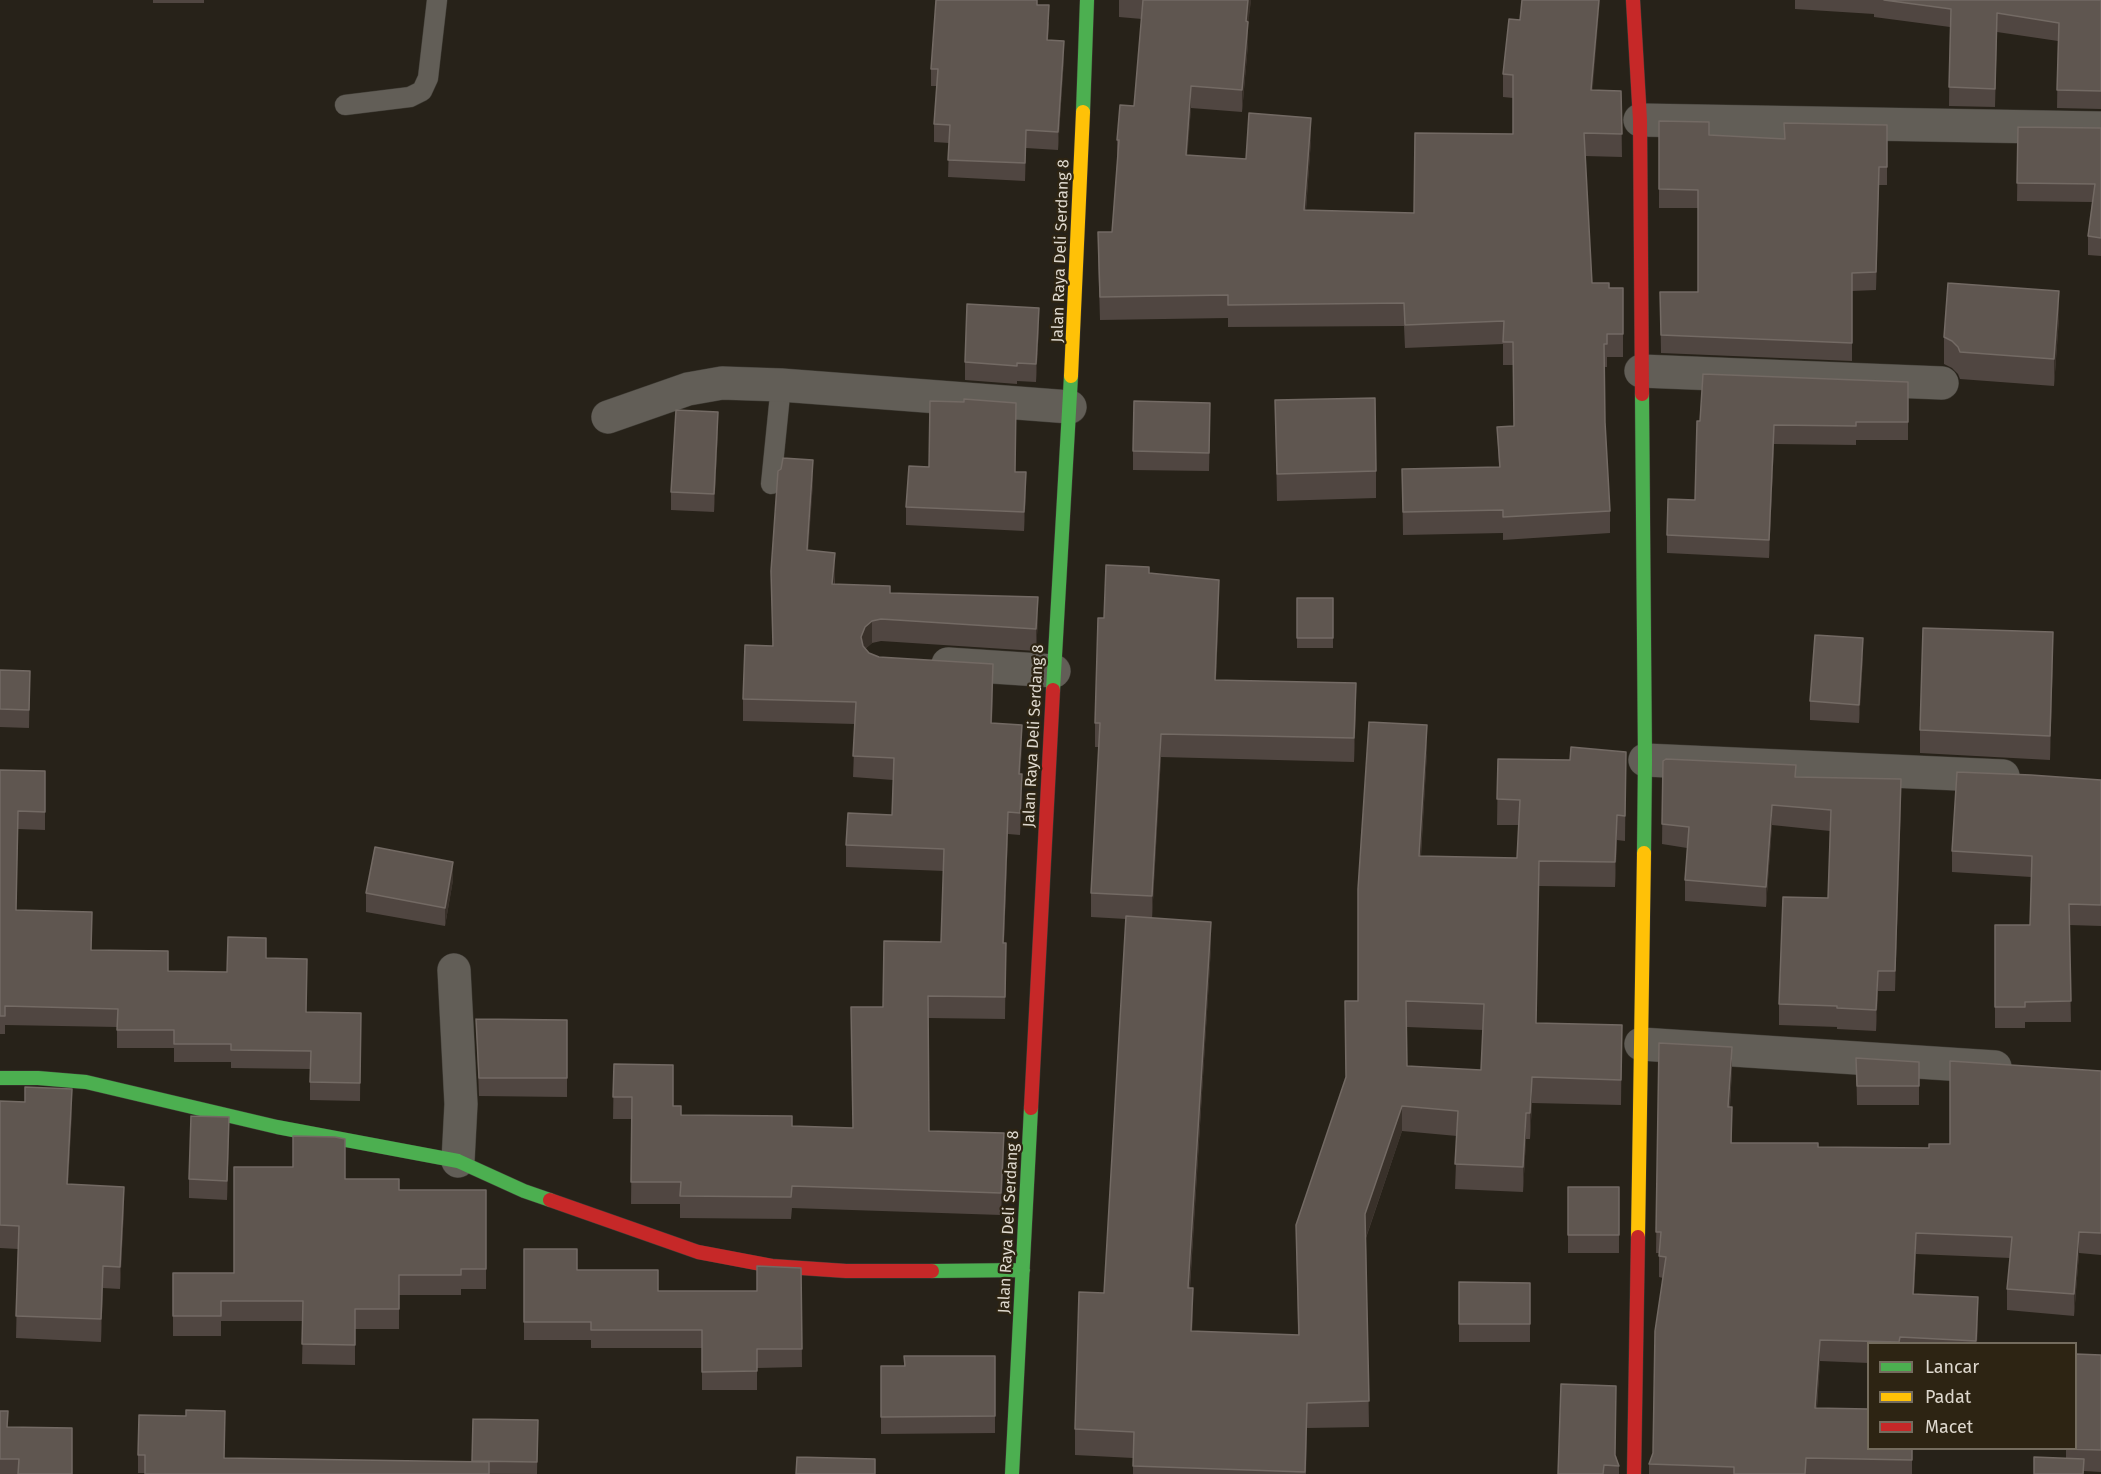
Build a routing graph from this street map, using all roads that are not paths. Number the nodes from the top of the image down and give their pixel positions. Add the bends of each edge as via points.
1 (437, 0) edge
2 (1087, 0) edge
3 (1632, 0) edge
4 (345, 105) dead end
5 (1640, 120) junction
6 (2101, 129) edge
7 (1641, 371) junction
8 (1942, 383) dead end
9 (781, 385) junction
10 (1070, 407) junction
11 (608, 417) dead end
12 (771, 484) dead end
13 (915, 662) edge
14 (1054, 671) junction
15 (1645, 760) junction
16 (2032, 777) edge
17 (454, 970) dead end
18 (1641, 1044) junction
19 (2019, 1069) edge
20 (0, 1078) edge
21 (458, 1161) junction
22 (1023, 1270) junction
23 (1012, 1474) edge
24 (1634, 1474) edge

1 - 4 lane via 428,78 422,91 410,97
2 - 10 street, Jalan Raya Deli Serdang 8
3 - 5 street
5 - 6 street
5 - 7 street
7 - 8 street
7 - 15 street
9 - 10 street
9 - 11 street via 722,383 688,389
9 - 12 lane
10 - 14 street, Jalan Raya Deli Serdang 8
13 - 14 street
14 - 22 street, Jalan Raya Deli Serdang 8
15 - 16 street
15 - 18 street
17 - 21 street via 461,1104
18 - 19 street
18 - 24 street
20 - 21 street via 86,1082 277,1127
21 - 22 street via 524,1191 698,1252 772,1266 846,1271
22 - 23 street, Jalan Raya Deli Serdang 8

